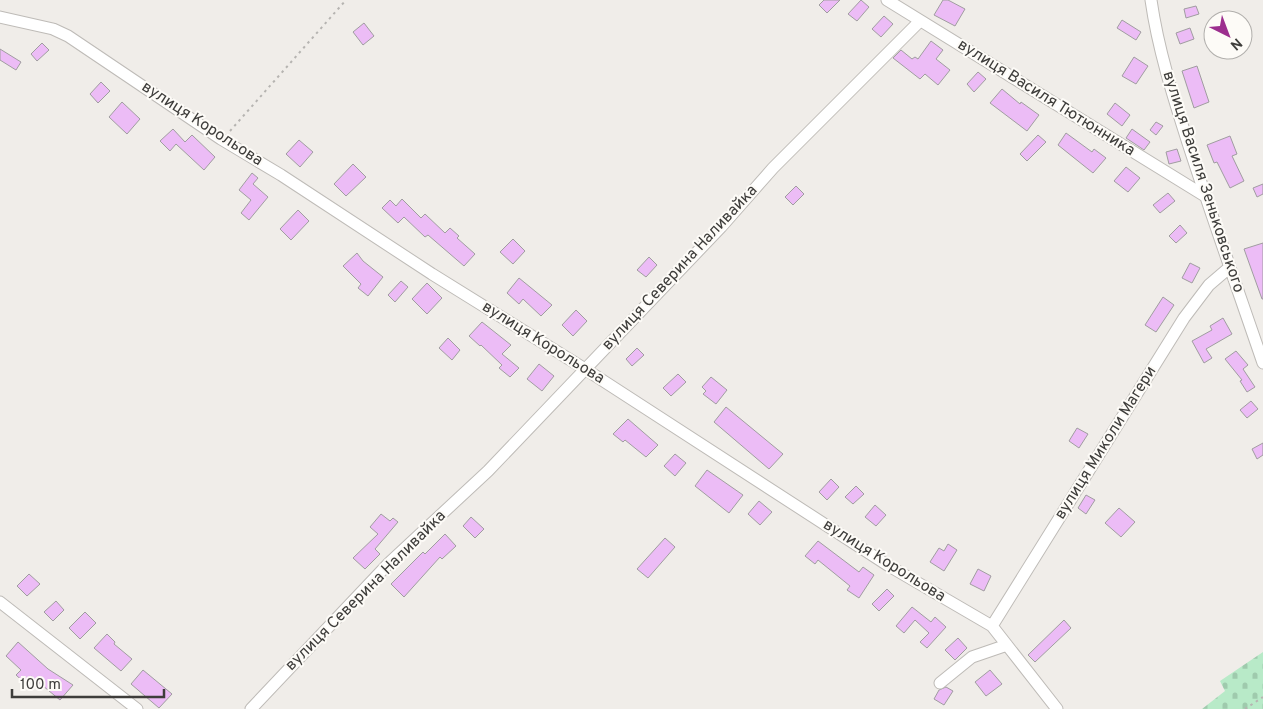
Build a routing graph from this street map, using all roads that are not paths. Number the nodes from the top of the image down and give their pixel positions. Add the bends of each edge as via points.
1 (887, 0) edge
2 (1151, 0) edge
3 (0, 17) edge
4 (920, 21) junction
5 (1205, 196) junction
6 (1230, 267) junction
7 (1263, 363) edge
8 (585, 369) junction
9 (0, 602) edge
10 (992, 626) junction
11 (1007, 646) junction
12 (940, 683) dead end
13 (137, 709) edge
14 (251, 709) edge
15 (1057, 709) edge

1 - 4 street, вулиця Василя Тютюнника
2 - 5 street, вулиця Василя Зеньковського via 1161,55
3 - 8 street, вулиця Корольова via 53,29 68,36 221,139
4 - 5 street, вулиця Василя Тютюнника
4 - 8 street, вулиця Северина Наливайка via 773,168
5 - 6 street, вулиця Василя Зеньковського
6 - 7 street, вулиця Василя Зеньковського
6 - 10 street, вулиця Миколи Магери via 1209,284 1184,318
8 - 10 street, вулиця Корольова via 889,566
8 - 14 street, вулиця Северина Наливайка via 488,471 389,563
9 - 13 street
10 - 11 street, вулиця Корольова
11 - 12 street via 972,657
11 - 15 street, вулиця Корольова

